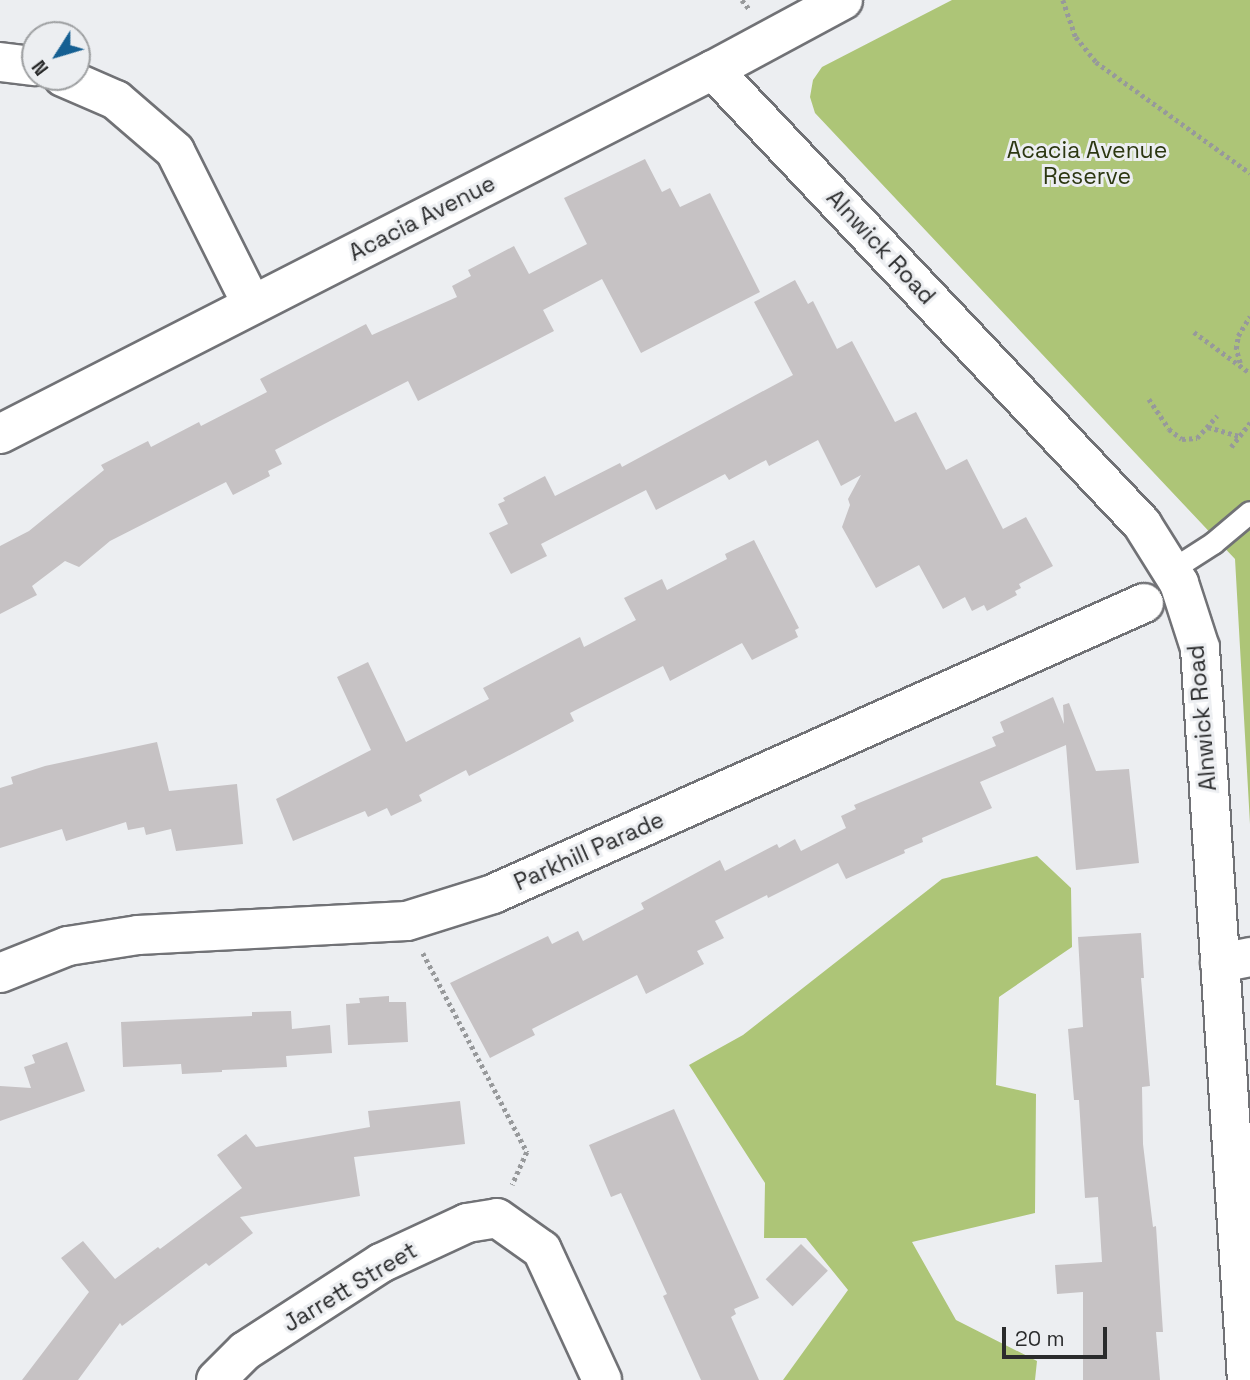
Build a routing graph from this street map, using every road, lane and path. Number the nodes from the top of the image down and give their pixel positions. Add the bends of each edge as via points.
1 (843, 0) edge
2 (1062, 0) edge
3 (0, 62) edge
4 (21, 64) edge
5 (713, 69) junction
6 (91, 89) edge
7 (1250, 173) edge
8 (252, 305) junction
9 (1250, 316) edge
10 (1194, 332) dead end
11 (1240, 364) junction
12 (1250, 373) edge
13 (1149, 399) dead end
14 (1217, 416) dead end
15 (1250, 423) edge
16 (1208, 427) junction
17 (0, 434) edge
18 (1240, 436) junction
19 (1231, 447) dead end
20 (1250, 512) edge
21 (1171, 570) junction
22 (1144, 603) dead end
23 (407, 921) junction
24 (1235, 960) edge
25 (0, 973) edge
26 (497, 1218) junction
27 (216, 1380) edge
28 (602, 1380) edge
29 (1247, 1380) edge

1 - 5 street, Acacia Avenue
2 - 7 path via 1076,37 1096,62
3 - 4 street
5 - 8 street, Acacia Avenue
5 - 21 street, Alnwick Road via 1142,524
6 - 8 street via 116,100 175,151
8 - 17 street, Acacia Avenue
9 - 11 path via 1238,336
10 - 11 path via 1226,359
11 - 12 path
13 - 16 path via 1169,429 1182,439 1197,438
14 - 16 path
15 - 18 path
16 - 18 path
18 - 19 path
20 - 21 lane
21 - 24 street, Alnwick Road via 1180,583 1200,648
22 - 23 street, Parkhill Parade via 493,894
23 - 25 street, Parkhill Parade via 138,935 68,946
23 - 26 path via 527,1152
24 - 29 street, Alnwick Road
26 - 27 street, Jarrett Street via 467,1223 381,1263 245,1351
26 - 28 street via 542,1250

